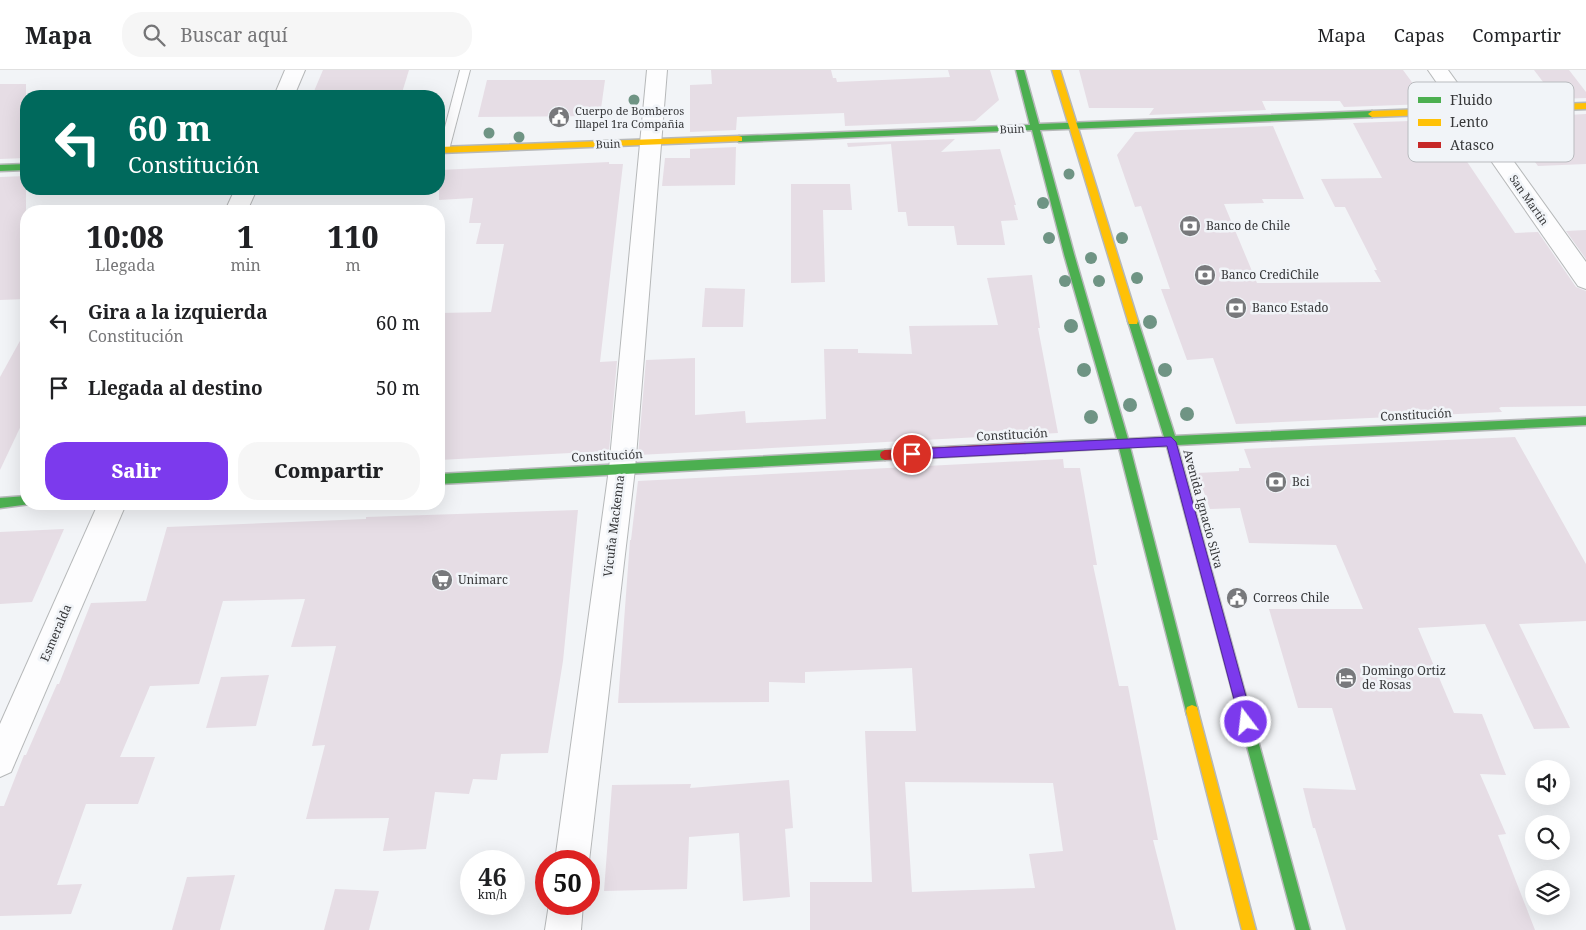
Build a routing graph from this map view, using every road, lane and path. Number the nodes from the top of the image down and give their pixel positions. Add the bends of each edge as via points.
1 (295, 70) edge
2 (464, 70) edge
3 (657, 70) edge
4 (1020, 70) edge
5 (1056, 70) edge
6 (1438, 70) edge
7 (1447, 82) edge
8 (287, 90) edge
9 (1408, 113) edge
10 (1072, 127) junction
11 (1036, 128) junction
12 (445, 139) edge
13 (650, 142) junction
14 (445, 150) edge
15 (1503, 162) edge
16 (20, 167) edge
17 (0, 168) edge
18 (1586, 280) edge
19 (1586, 421) edge
20 (1171, 442) junction
21 (1124, 444) junction
22 (622, 468) junction
23 (445, 479) edge
24 (20, 501) edge
25 (0, 503) edge
26 (109, 510) edge
27 (0, 761) edge
28 (573, 850) edge
29 (565, 915) edge
30 (563, 930) edge
31 (1250, 930) edge
32 (1303, 930) edge

1 - 8 street
2 - 12 lane
3 - 13 street, Vicuña Mackenna
4 - 11 main road
5 - 10 main road, Avenida Ignacio Silva
6 - 7 street, San Martín
9 - 10 main road, Buin
10 - 11 main road, Buin
10 - 20 main road, Avenida Ignacio Silva
11 - 13 main road, Buin
11 - 21 main road
13 - 14 main road, Buin
13 - 22 street, Vicuña Mackenna
15 - 18 street, San Martín
16 - 17 main road
19 - 20 main road, Constitución
20 - 21 main road, Constitución
20 - 32 main road, Avenida Ignacio Silva
21 - 22 main road, Constitución
21 - 31 main road
22 - 23 main road, Constitución
22 - 28 street, Vicuña Mackenna
24 - 25 main road
26 - 27 street, Esmeralda
29 - 30 street

